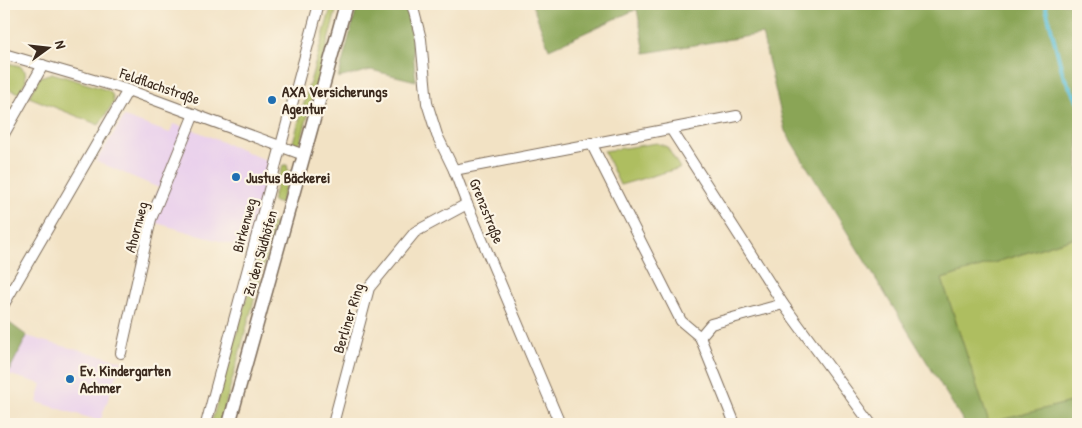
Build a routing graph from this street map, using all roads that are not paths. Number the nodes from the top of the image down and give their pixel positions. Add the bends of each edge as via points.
1 (319, 4) edge
2 (346, 4) edge
3 (410, 4) edge
4 (4, 54) edge
5 (43, 65) junction
6 (128, 90) junction
7 (194, 114) junction
8 (737, 116) dead end
9 (671, 128) junction
10 (4, 134) edge
11 (591, 143) junction
12 (280, 147) junction
13 (304, 155) junction
14 (454, 170) junction
15 (467, 204) junction
16 (4, 304) edge
17 (783, 304) junction
18 (700, 337) junction
19 (121, 353) dead end
20 (206, 424) edge
21 (229, 424) edge
22 (333, 424) edge
23 (560, 424) edge
24 (734, 424) edge
25 (871, 424) edge

1 - 12 street, Birkenweg
2 - 13 street, Zu den Südhöfen
3 - 14 street, Grenzstraße via 421,39 427,103 437,136
4 - 5 street, Feldflachstraße
5 - 6 street, Feldflachstraße
5 - 10 street
6 - 7 street, Feldflachstraße
6 - 16 street
7 - 12 street, Feldflachstraße
7 - 19 street, Ahornweg via 151,219
8 - 9 street
9 - 11 street
9 - 17 street
11 - 14 street
11 - 18 street via 681,321
12 - 13 street, Feldflachstraße
12 - 20 street, Birkenweg
13 - 21 street, Zu den Südhöfen
14 - 15 street, Grenzstraße
15 - 22 street, Berliner Ring via 416,232 369,288
15 - 23 street, Grenzstraße
17 - 18 street via 711,324
17 - 25 street
18 - 24 street

